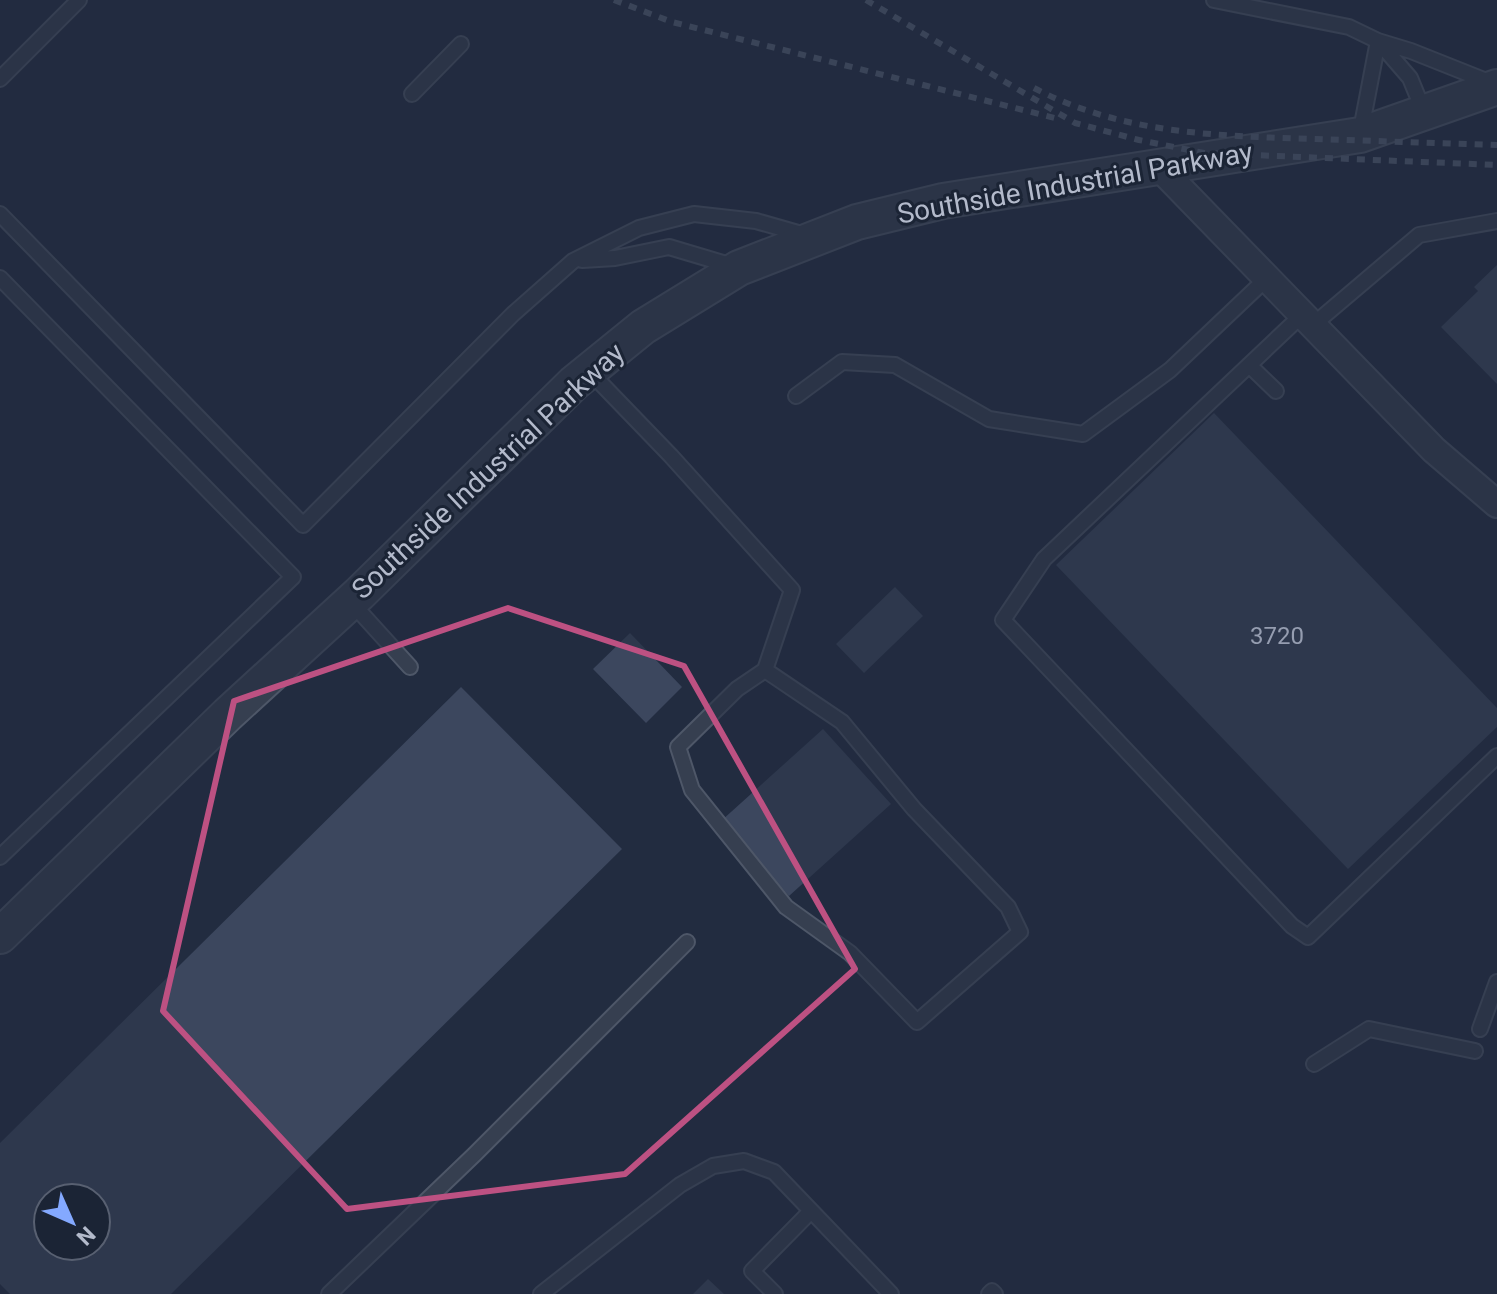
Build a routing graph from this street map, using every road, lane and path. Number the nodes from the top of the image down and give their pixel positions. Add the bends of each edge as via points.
1 (79, 0) edge
2 (1214, 0) edge
3 (1378, 41) junction
4 (461, 44) dead end
5 (0, 79) edge
6 (1497, 86) edge
7 (412, 94) dead end
8 (1424, 112) junction
9 (1360, 135) junction
10 (1159, 167) junction
11 (0, 214) edge
12 (1497, 221) edge
13 (815, 238) junction
14 (573, 261) junction
15 (739, 268) junction
16 (0, 278) edge
17 (1267, 278) junction
18 (1308, 320) junction
19 (1249, 365) junction
20 (588, 371) junction
21 (1276, 391) dead end
22 (796, 396) dead end
23 (1497, 504) edge
24 (351, 602) junction
25 (410, 667) dead end
26 (765, 670) junction
27 (1497, 756) edge
28 (0, 857) edge
29 (0, 936) edge
30 (687, 942) dead end
31 (1497, 982) edge
32 (1480, 1029) dead end
33 (1475, 1051) dead end
34 (1314, 1064) dead end
35 (811, 1211) junction
36 (329, 1294) edge
37 (541, 1294) edge
38 (775, 1294) edge
39 (891, 1294) edge
40 (989, 1294) edge
41 (995, 1294) edge

1 - 5 lane
2 - 3 lane via 1349,27
3 - 6 lane
3 - 8 lane via 1410,78
3 - 9 lane
4 - 7 lane
6 - 8 street, Southside Industrial Parkway
8 - 9 street, Southside Industrial Parkway
9 - 10 street, Southside Industrial Parkway
10 - 13 street, Southside Industrial Parkway via 943,201
10 - 17 street
11 - 14 lane via 303,525 513,314
12 - 18 lane via 1419,235
13 - 14 lane via 756,221 694,214 639,228
13 - 15 street, Southside Industrial Parkway
14 - 15 lane via 669,247
15 - 20 street, Southside Industrial Parkway via 643,327
16 - 28 lane via 293,577
17 - 18 street
17 - 22 lane via 1170,370 1083,434 989,419 895,365 842,362
18 - 19 lane
18 - 23 street via 1434,450
19 - 21 lane
19 - 27 lane via 1044,559 1003,620 1308,937
20 - 24 street, Southside Industrial Parkway
20 - 26 lane via 792,590
24 - 25 lane
24 - 29 street, Southside Industrial Parkway
26 - 26 lane via 842,722 914,809 1008,907 1020,932 917,1022 850,953 786,907 692,790 678,747 737,689
30 - 36 lane
31 - 32 lane
33 - 34 lane via 1369,1029
35 - 37 lane via 774,1172 744,1161 713,1166 635,1218
35 - 38 lane via 752,1271
35 - 39 lane
40 - 41 lane

